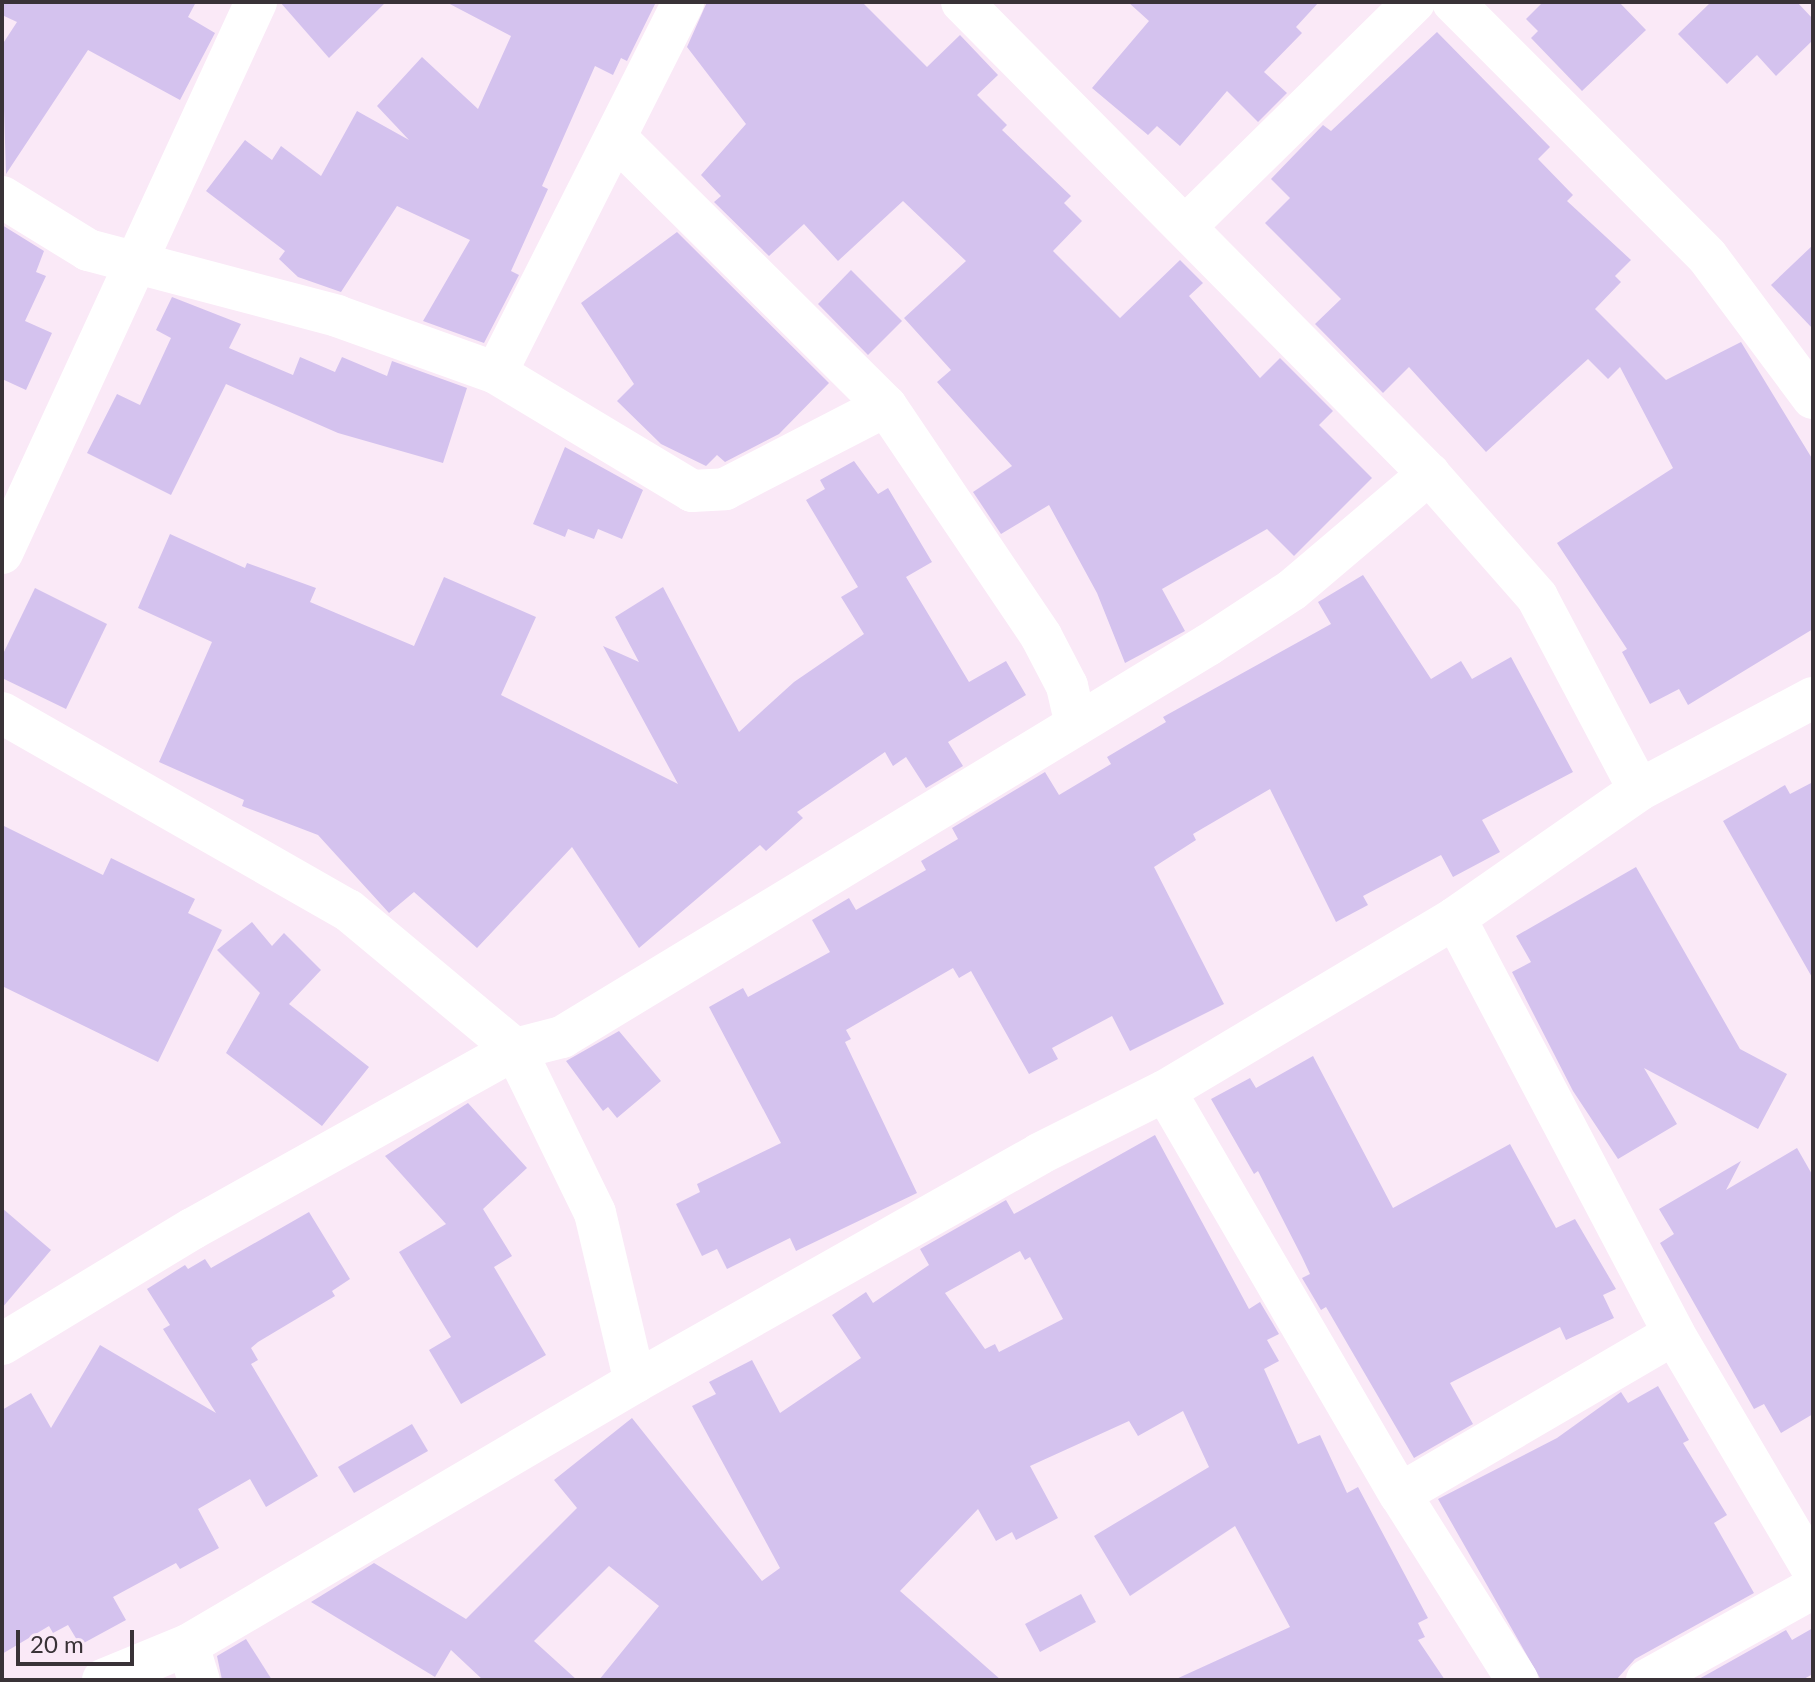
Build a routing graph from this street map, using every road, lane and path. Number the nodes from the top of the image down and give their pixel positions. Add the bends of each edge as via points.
1 (256, 2) edge
2 (683, 2) edge
3 (962, 2) edge
4 (1414, 2) edge
5 (1453, 2) edge
6 (617, 139) junction
7 (2, 197) edge
8 (1186, 226) junction
9 (131, 265) junction
10 (496, 373) junction
11 (1813, 398) edge
12 (886, 406) junction
13 (1429, 474) junction
14 (2, 553) edge
15 (1813, 698) edge
16 (2, 713) edge
17 (1076, 725) junction
18 (1639, 790) junction
19 (1455, 918) junction
20 (515, 1049) junction
21 (1165, 1091) junction
22 (1674, 1334) junction
23 (2, 1344) edge
24 (635, 1382) junction
25 (1400, 1494) junction
26 (1799, 1504) edge
27 (1813, 1570) edge
28 (1813, 1588) edge
29 (193, 1662) edge
30 (103, 1680) edge
31 (1517, 1680) edge
32 (1647, 1680) edge

1 - 9 street
2 - 6 street
3 - 8 street
4 - 8 street
5 - 11 street via 1707,256
6 - 10 street
6 - 12 street
7 - 9 street via 88,250
8 - 13 street
9 - 10 street via 337,316
9 - 14 street
10 - 12 street via 692,491 725,489
12 - 17 street via 1041,636 1067,686
13 - 17 street via 1292,590
13 - 18 street via 1537,597
15 - 18 street
16 - 20 street via 348,910
17 - 20 street via 562,1037
18 - 19 street
19 - 21 street
19 - 22 street
20 - 23 street via 192,1229
20 - 24 street via 595,1213
21 - 24 street via 1039,1154
21 - 25 street
22 - 25 street
22 - 26 street
24 - 29 street
25 - 31 street
26 - 27 street
28 - 32 street
29 - 30 street

